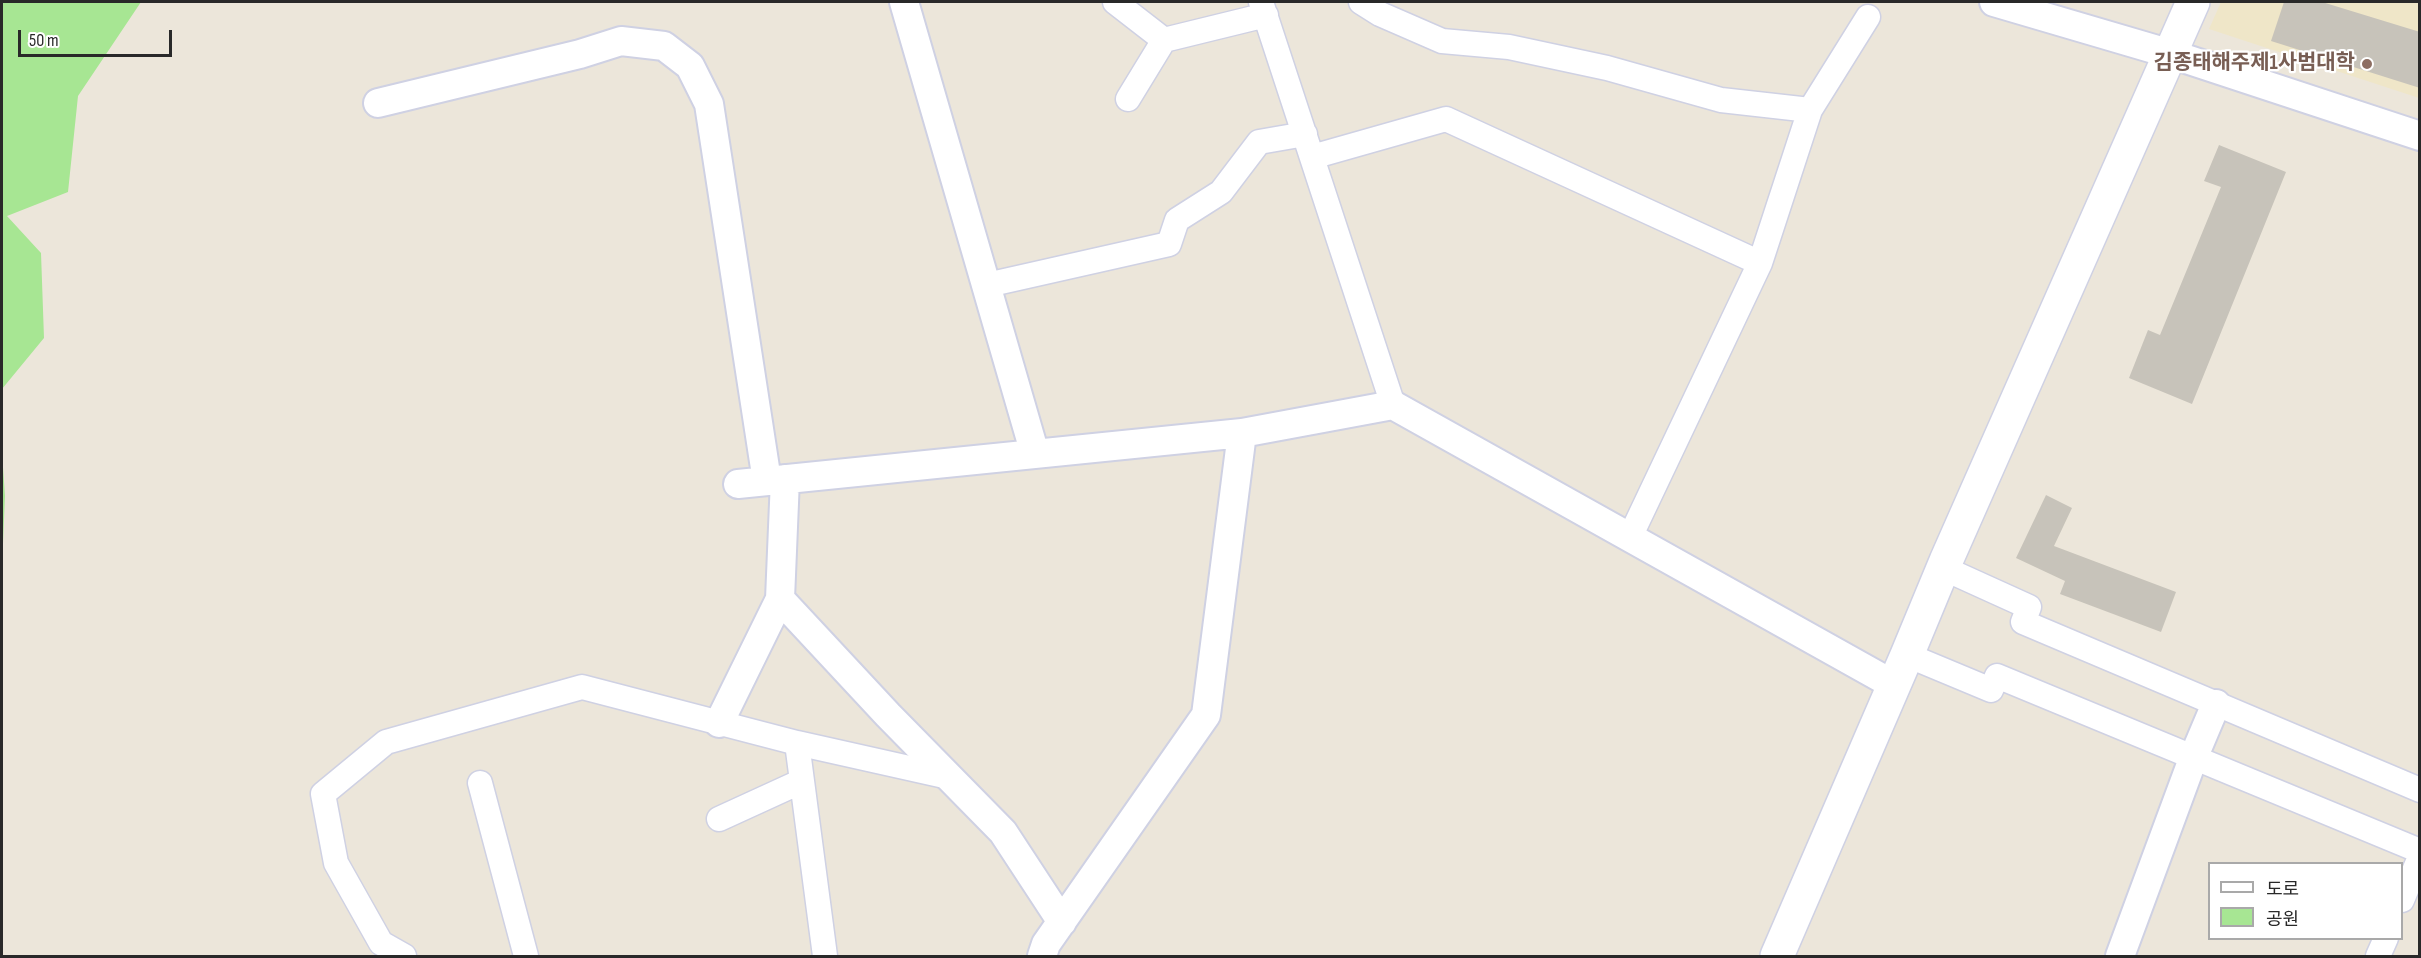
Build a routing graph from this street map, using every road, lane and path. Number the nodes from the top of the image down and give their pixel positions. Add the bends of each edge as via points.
1 (904, 2) edge
2 (1115, 2) edge
3 (1361, 2) edge
4 (1994, 2) edge
5 (2193, 2) edge
6 (1263, 8) edge
7 (1868, 17) dead end
8 (1164, 40) junction
9 (2171, 54) junction
10 (1128, 99) dead end
11 (378, 103) dead end
12 (1810, 110) junction
13 (1305, 134) junction
14 (2420, 136) edge
15 (1312, 157) junction
16 (1760, 263) junction
17 (987, 285) junction
18 (1393, 405) junction
19 (1242, 433) junction
20 (1035, 454) junction
21 (776, 480) junction
22 (738, 484) dead end
23 (1630, 537) junction
24 (1943, 568) junction
25 (780, 599) junction
26 (1907, 655) junction
27 (1894, 685) junction
28 (2216, 704) junction
29 (719, 723) junction
30 (797, 743) junction
31 (2194, 756) junction
32 (949, 777) junction
33 (802, 781) junction
34 (480, 783) dead end
35 (2420, 790) edge
36 (719, 819) dead end
37 (2420, 851) edge
38 (2420, 857) edge
39 (2403, 898) edge
40 (2386, 940) edge
41 (1053, 945) edge
42 (404, 957) edge
43 (526, 957) edge
44 (825, 957) edge
45 (1777, 957) edge
46 (2120, 957) edge
47 (2378, 957) edge

1 - 17 street
2 - 8 street
3 - 12 street via 1442,41 1509,47 1607,68 1721,100
4 - 9 street
5 - 9 main road
6 - 8 street
6 - 13 street
7 - 12 street
8 - 10 street
9 - 14 street
9 - 24 main road
11 - 21 street via 621,41 664,46 690,66 709,104
12 - 16 street
13 - 15 street
13 - 17 street via 1259,142 1221,192 1177,220 1169,244
15 - 16 street via 1446,119
15 - 18 street
16 - 23 street
17 - 20 street
18 - 19 street
18 - 23 street
19 - 20 street
19 - 41 street via 1206,715
20 - 21 street
21 - 22 street
21 - 25 street
23 - 27 street
24 - 26 main road
24 - 28 street via 2029,607 2023,622
25 - 29 street
25 - 32 street
26 - 27 main road
26 - 31 street via 1991,690 1997,676
27 - 45 main road
28 - 31 street
28 - 35 street
29 - 30 street
29 - 42 street via 582,687 386,742 323,794 336,863 381,943
30 - 32 street
30 - 33 street
31 - 37 street
31 - 46 street
32 - 41 street via 1003,832
33 - 36 street
33 - 44 street
34 - 43 street
38 - 39 street
40 - 47 street

